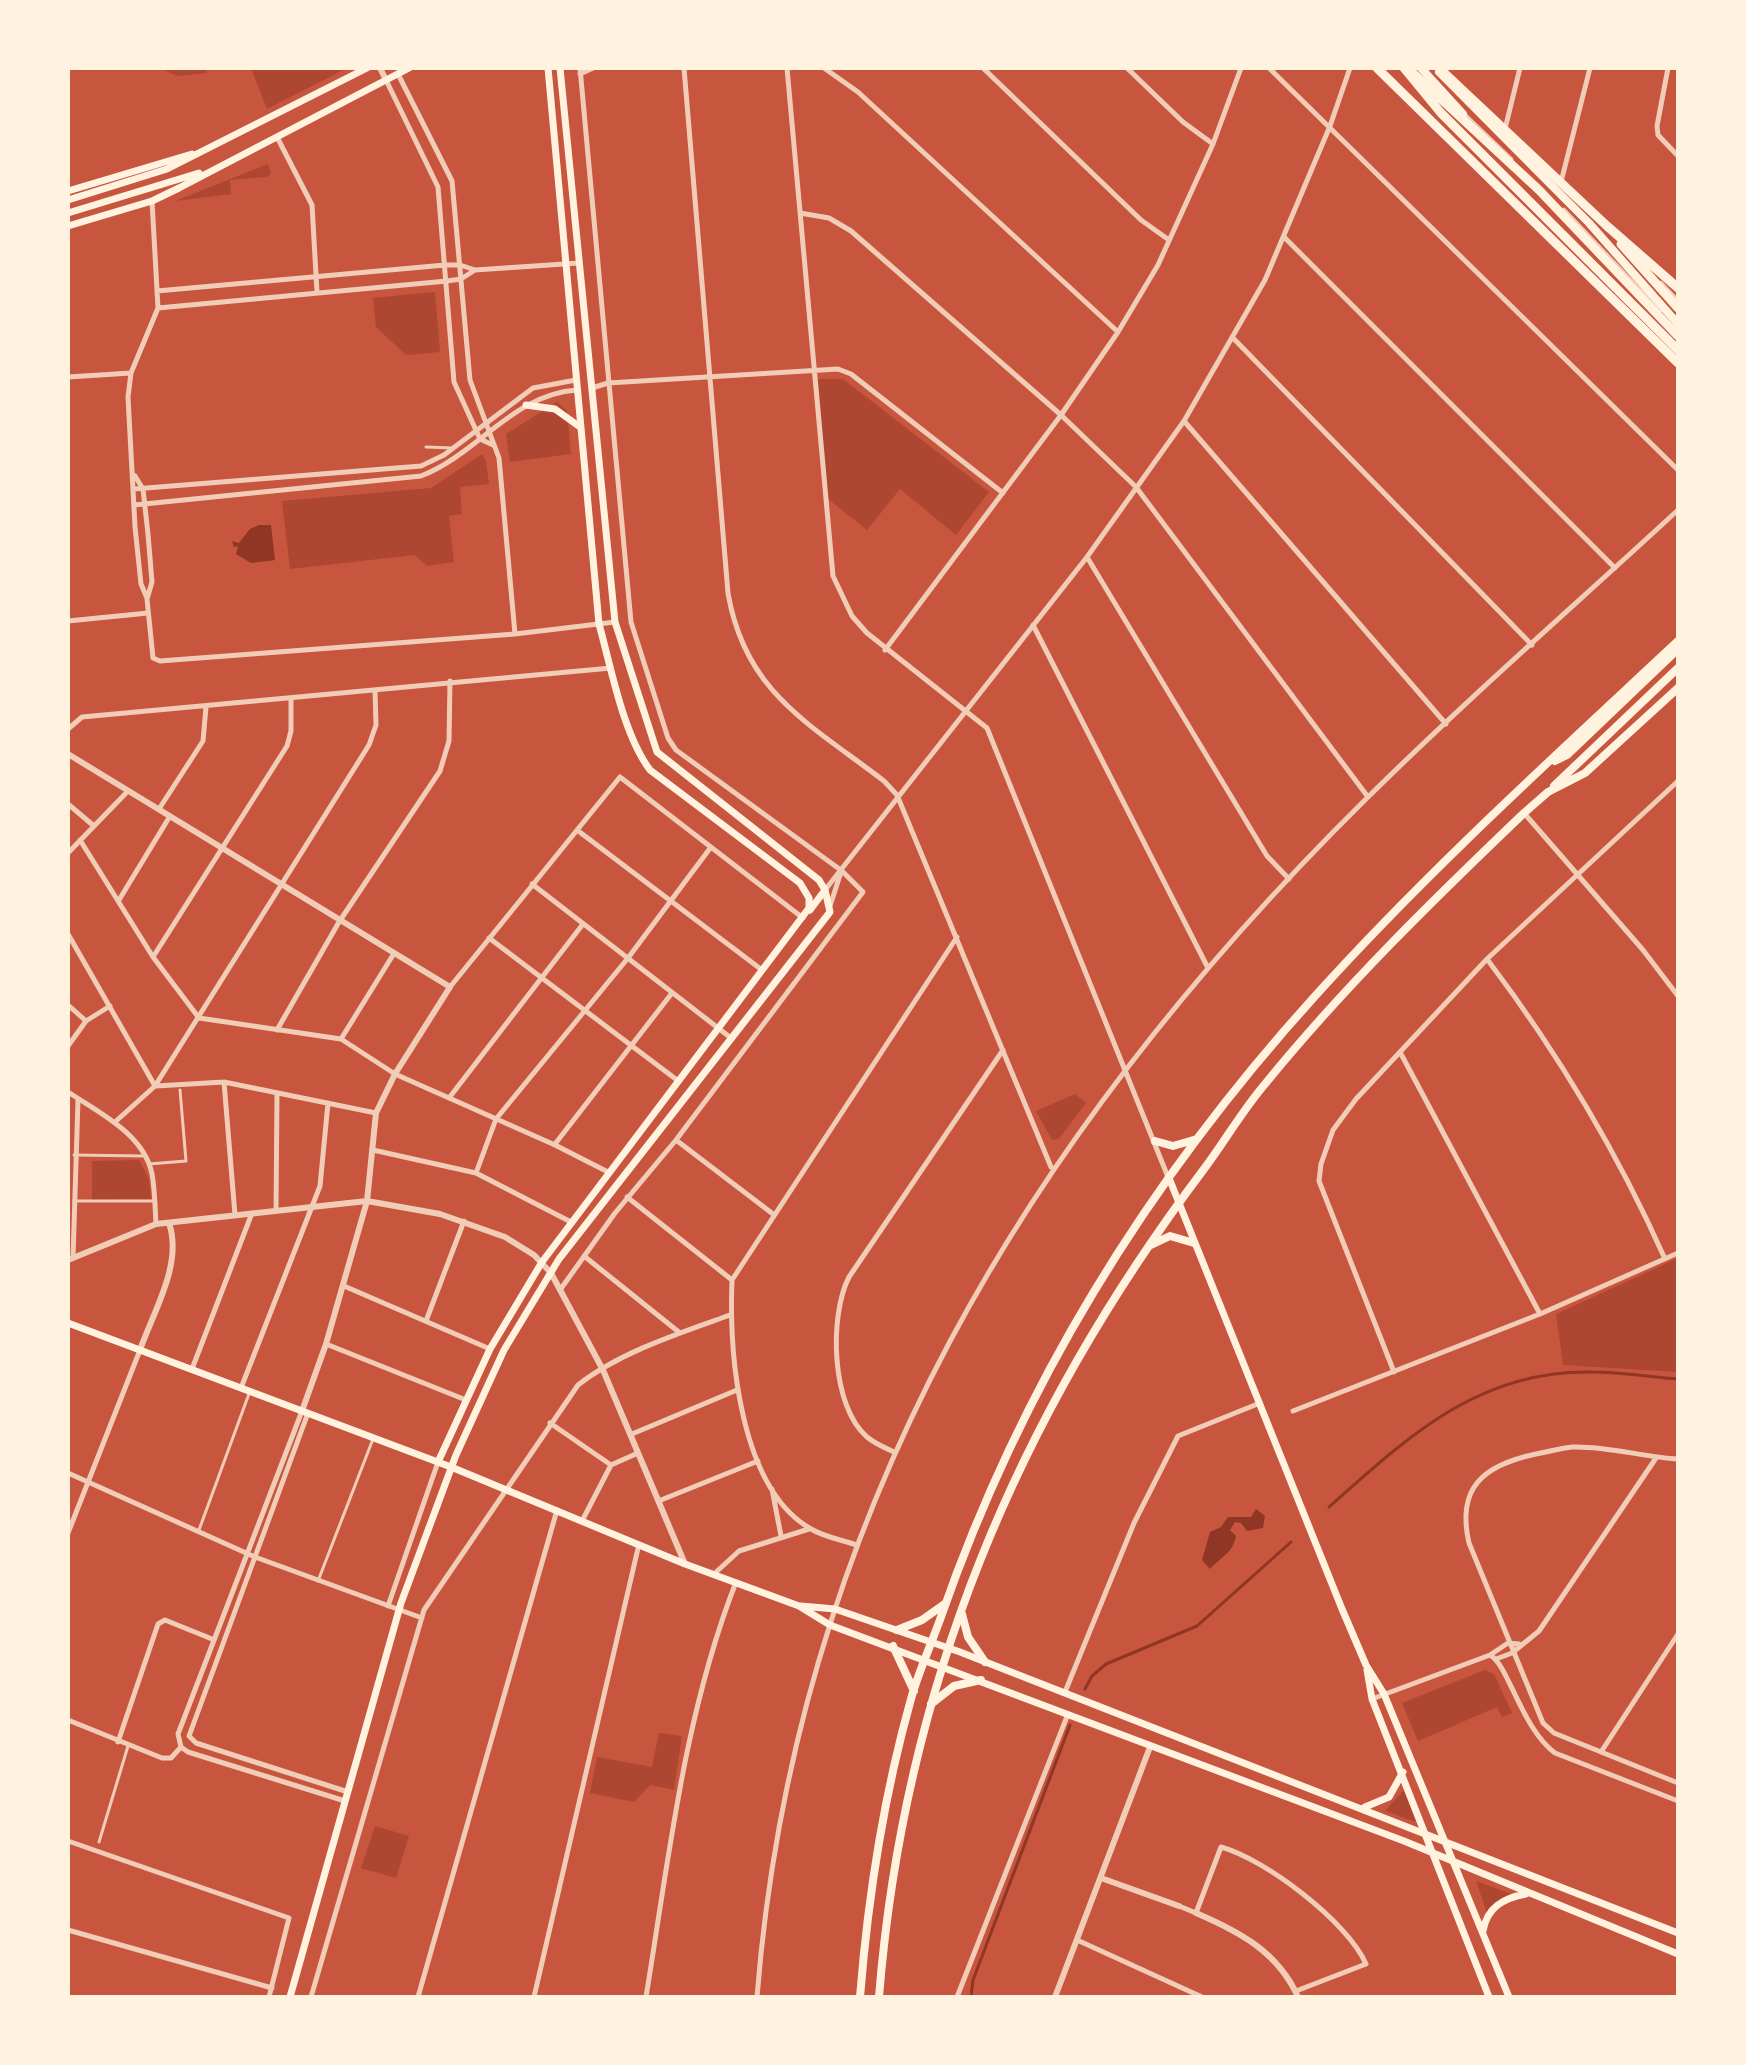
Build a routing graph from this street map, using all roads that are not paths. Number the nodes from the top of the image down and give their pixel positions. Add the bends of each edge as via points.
1 (367, 68) edge
2 (380, 68) edge
3 (409, 68) edge
4 (548, 68) edge
5 (560, 68) edge
6 (593, 68) edge
7 (684, 68) edge
8 (787, 68) edge
9 (824, 68) edge
10 (983, 68) edge
11 (1127, 68) edge
12 (1241, 68) edge
13 (1269, 68) edge
14 (1350, 68) edge
15 (1377, 68) edge
16 (1406, 68) edge
17 (1419, 68) edge
18 (1440, 68) edge
19 (1520, 68) edge
20 (1590, 68) edge
21 (1668, 68) edge
22 (396, 71) edge
23 (580, 71) edge
24 (386, 80) junction
25 (562, 87) junction
26 (550, 89) junction
27 (1330, 126) junction
28 (1505, 129) junction
29 (276, 136) junction
30 (1213, 144) junction
31 (1678, 156) edge
32 (170, 164) junction
33 (209, 170) junction
34 (174, 180) junction
35 (1561, 182) junction
36 (179, 188) junction
37 (68, 191) edge
38 (68, 200) edge
39 (152, 201) junction
40 (68, 213) edge
41 (800, 213) junction
42 (68, 226) edge
43 (1607, 226) junction
44 (1285, 238) junction
45 (1169, 240) junction
46 (579, 263) junction
47 (566, 264) junction
48 (445, 265) junction
49 (460, 265) junction
50 (475, 270) junction
51 (316, 275) junction
52 (461, 279) junction
53 (447, 281) junction
54 (1678, 288) edge
55 (157, 291) junction
56 (317, 292) junction
57 (1678, 300) edge
58 (158, 308) junction
59 (1678, 308) edge
60 (1678, 326) edge
61 (1118, 332) junction
62 (1678, 338) edge
63 (1234, 339) junction
64 (1678, 350) edge
65 (1678, 363) edge
66 (812, 369) junction
67 (131, 373) junction
68 (68, 377) edge
69 (711, 377) junction
70 (589, 379) junction
71 (576, 380) junction
72 (608, 383) junction
73 (590, 388) junction
74 (577, 390) junction
75 (526, 405) junction
76 (1061, 415) junction
77 (1184, 421) junction
78 (488, 424) junction
79 (580, 427) junction
80 (491, 431) junction
81 (476, 432) junction
82 (480, 439) junction
83 (493, 446) junction
84 (426, 447) dead end
85 (453, 448) junction
86 (1678, 470) edge
87 (135, 476) junction
88 (1136, 487) junction
89 (134, 489) junction
90 (143, 489) junction
91 (1003, 493) junction
92 (145, 504) junction
93 (134, 505) junction
94 (1678, 510) edge
95 (1087, 557) junction
96 (1615, 568) junction
97 (147, 599) junction
98 (148, 613) junction
99 (68, 621) edge
100 (615, 622) junction
101 (599, 624) junction
102 (1033, 625) junction
103 (515, 634) junction
104 (1678, 641) edge
105 (1532, 645) junction
106 (1678, 649) edge
107 (885, 650) junction
108 (611, 668) junction
109 (1678, 668) edge
110 (450, 681) junction
111 (1678, 688) edge
112 (375, 690) junction
113 (291, 699) junction
114 (206, 707) junction
115 (965, 709) junction
116 (1446, 724) junction
117 (68, 729) edge
118 (68, 754) edge
119 (1546, 766) junction
120 (1678, 781) edge
121 (1671, 788) junction
122 (128, 791) junction
123 (1548, 792) junction
124 (897, 795) junction
125 (1678, 796) edge
126 (1368, 797) junction
127 (68, 804) edge
128 (159, 809) junction
129 (1524, 813) junction
130 (170, 816) junction
131 (94, 826) junction
132 (577, 830) junction
133 (80, 840) junction
134 (711, 847) junction
135 (223, 848) junction
136 (68, 853) edge
137 (842, 871) junction
138 (1578, 875) junction
139 (1289, 879) junction
140 (281, 883) junction
141 (532, 884) junction
142 (825, 890) junction
143 (119, 900) junction
144 (670, 902) junction
145 (830, 906) junction
146 (804, 919) junction
147 (339, 922) junction
148 (583, 924) junction
149 (68, 934) edge
150 (957, 937) junction
151 (489, 938) junction
152 (393, 955) junction
153 (153, 957) junction
154 (628, 958) junction
155 (1487, 959) junction
156 (1208, 968) junction
157 (763, 971) junction
158 (541, 977) junction
159 (450, 987) junction
160 (672, 993) junction
161 (1678, 996) edge
162 (68, 1005) edge
163 (110, 1006) junction
164 (585, 1010) junction
165 (199, 1018) junction
166 (86, 1021) junction
167 (717, 1028) junction
168 (277, 1030) junction
169 (731, 1038) junction
170 (341, 1039) junction
171 (68, 1046) edge
172 (632, 1046) junction
173 (1003, 1050) junction
174 (1400, 1052) junction
175 (1127, 1071) junction
176 (395, 1074) junction
177 (677, 1080) junction
178 (224, 1082) junction
179 (155, 1086) junction
180 (180, 1090) dead end
181 (68, 1092) edge
182 (277, 1093) junction
183 (449, 1098) junction
184 (78, 1099) junction
185 (328, 1103) junction
186 (376, 1113) junction
187 (496, 1119) junction
188 (115, 1122) junction
189 (1201, 1137) junction
190 (676, 1140) junction
191 (1155, 1141) junction
192 (555, 1145) junction
193 (373, 1150) junction
194 (71, 1153) edge
195 (145, 1156) junction
196 (149, 1164) junction
197 (1052, 1168) junction
198 (608, 1172) junction
199 (476, 1173) junction
200 (1169, 1178) junction
201 (71, 1190) edge
202 (627, 1197) junction
203 (74, 1201) junction
204 (154, 1201) junction
205 (367, 1201) junction
206 (1178, 1202) junction
207 (311, 1207) junction
208 (276, 1211) junction
209 (252, 1213) junction
210 (773, 1214) junction
211 (235, 1215) junction
212 (464, 1221) junction
213 (571, 1222) junction
214 (169, 1223) junction
215 (156, 1224) junction
216 (1194, 1243) junction
217 (1145, 1251) junction
218 (1678, 1253) edge
219 (584, 1256) junction
220 (70, 1259) edge
221 (1665, 1259) junction
222 (542, 1262) junction
223 (551, 1273) junction
224 (732, 1280) junction
225 (344, 1286) junction
226 (560, 1290) junction
227 (1540, 1314) junction
228 (730, 1315) junction
229 (426, 1321) junction
230 (69, 1326) edge
231 (680, 1333) junction
232 (326, 1344) junction
233 (490, 1349) junction
234 (140, 1350) junction
235 (192, 1369) junction
236 (603, 1370) junction
237 (1394, 1372) junction
238 (241, 1388) junction
239 (737, 1390) junction
240 (250, 1391) junction
241 (466, 1400) junction
242 (1260, 1403) junction
243 (1293, 1411) dead end
244 (305, 1412) junction
245 (550, 1423) junction
246 (632, 1434) junction
247 (373, 1437) junction
248 (639, 1452) junction
249 (894, 1452) junction
250 (1656, 1458) junction
251 (1678, 1459) edge
252 (758, 1461) junction
253 (438, 1462) junction
254 (611, 1465) junction
255 (451, 1467) junction
256 (68, 1473) edge
257 (87, 1483) junction
258 (772, 1488) junction
259 (506, 1489) junction
260 (661, 1500) junction
261 (557, 1510) junction
262 (582, 1521) junction
263 (810, 1529) junction
264 (68, 1533) edge
265 (198, 1533) junction
266 (781, 1536) junction
267 (639, 1544) junction
268 (857, 1545) junction
269 (245, 1553) junction
270 (255, 1557) junction
271 (685, 1564) junction
272 (714, 1574) junction
273 (318, 1581) junction
274 (736, 1582) junction
275 (946, 1603) junction
276 (388, 1606) junction
277 (799, 1606) junction
278 (835, 1609) junction
279 (399, 1610) junction
280 (962, 1611) junction
281 (422, 1618) junction
282 (220, 1619) junction
283 (231, 1623) junction
284 (830, 1625) junction
285 (897, 1630) junction
286 (1678, 1634) edge
287 (212, 1639) junction
288 (932, 1642) junction
289 (1508, 1643) junction
290 (1519, 1644) junction
291 (893, 1646) junction
292 (948, 1648) junction
293 (1512, 1653) junction
294 (1493, 1657) junction
295 (926, 1658) junction
296 (985, 1662) junction
297 (942, 1665) junction
298 (1366, 1665) junction
299 (981, 1680) junction
300 (914, 1691) junction
301 (1065, 1692) junction
302 (1384, 1694) junction
303 (1372, 1699) junction
304 (931, 1705) junction
305 (1072, 1716) junction
306 (68, 1720) edge
307 (118, 1742) junction
308 (128, 1746) junction
309 (181, 1747) junction
310 (1150, 1747) junction
311 (1601, 1752) junction
312 (265, 1766) junction
313 (1403, 1772) junction
314 (262, 1775) junction
315 (1678, 1783) edge
316 (348, 1792) junction
317 (345, 1801) junction
318 (1678, 1801) edge
319 (1363, 1807) junction
320 (1425, 1832) junction
321 (1445, 1840) junction
322 (68, 1841) edge
323 (99, 1842) dead end
324 (1433, 1852) junction
325 (1453, 1861) junction
326 (1101, 1878) junction
327 (1526, 1894) junction
328 (1179, 1906) joint
329 (1196, 1913) junction
330 (68, 1930) edge
331 (1678, 1933) edge
332 (1483, 1934) junction
333 (1077, 1940) junction
334 (1678, 1954) edge
335 (272, 1988) junction
336 (1297, 1994) edge
337 (269, 1997) edge
338 (290, 1997) edge
339 (311, 1997) edge
340 (418, 1997) edge
341 (534, 1997) edge
342 (646, 1997) edge
343 (757, 1997) edge
344 (860, 1997) edge
345 (879, 1997) edge
346 (957, 1997) edge
347 (1055, 1997) edge
348 (1202, 1997) edge
349 (1489, 1997) edge
350 (1509, 1997) edge

1 - 32 main road
2 - 24 street
3 - 22 main road
4 - 26 main road
5 - 25 main road
6 - 23 street
7 - 69 street
8 - 41 street
9 - 61 street via 858,92
10 - 45 street via 1141,220
11 - 30 street
12 - 30 street
13 - 27 street
14 - 27 street
15 - 65 highway
16 - 62 highway via 1539,190
16 - 64 highway via 1441,113
17 - 60 lane
17 - 62 main road
18 - 28 highway
18 - 60 main road via 1589,223
19 - 28 street
20 - 35 street
21 - 31 street via 1658,135
22 - 24 main road
22 - 49 street via 452,181
23 - 72 street
24 - 29 main road
24 - 48 street via 438,187
25 - 26 main road
25 - 46 main road
26 - 47 main road
27 - 44 street
27 - 86 street
28 - 35 highway
29 - 33 main road
29 - 51 street via 312,205
30 - 45 street
32 - 34 main road
32 - 37 main road
32 - 38 main road
33 - 34 main road
33 - 36 main road
34 - 36 main road
34 - 40 main road
35 - 43 highway
36 - 39 main road
39 - 42 main road
39 - 55 street
41 - 66 street
41 - 76 street via 829,218 851,231
43 - 54 highway
43 - 57 lane
43 - 59 highway
44 - 63 street
44 - 96 street
45 - 61 street
46 - 47 street
46 - 70 main road
47 - 50 street
47 - 71 main road
48 - 49 street
48 - 51 street
48 - 53 street
49 - 50 street
49 - 52 street
50 - 52 street
51 - 55 street
51 - 56 street
52 - 53 street
52 - 78 street via 470,384
53 - 56 street
53 - 81 street via 454,382
55 - 58 street
56 - 58 street
58 - 67 street
61 - 76 street
63 - 77 street
63 - 105 street
66 - 69 street
66 - 91 street via 851,374
66 - 107 street via 833,576 852,616
67 - 68 street
67 - 87 street
69 - 72 street
69 - 124 street via 728,593 745,654 771,692
70 - 71 street
70 - 72 street
70 - 73 main road
71 - 74 main road
71 - 78 street via 533,388
72 - 73 street
72 - 137 street via 631,622 668,738 676,750
73 - 74 street
73 - 100 main road
74 - 75 street via 546,394
74 - 79 main road
75 - 79 main road via 555,409
75 - 80 street
76 - 88 street
76 - 91 street
77 - 88 street
77 - 116 street
78 - 80 street
78 - 81 street
79 - 101 main road
80 - 82 street
80 - 83 street
81 - 82 street
81 - 85 street
82 - 83 street
82 - 92 street via 431,472 401,480
83 - 103 street via 501,472
84 - 85 lane
85 - 90 street via 409,468
87 - 89 street
87 - 90 street
88 - 95 street
88 - 126 street
89 - 90 street
89 - 93 street
90 - 92 street
91 - 107 street
92 - 93 street
92 - 97 street via 152,582
93 - 97 street
94 - 96 street
95 - 102 street
95 - 139 street via 1267,856
96 - 105 street
97 - 98 street
98 - 99 street
98 - 103 street via 153,658 160,661
100 - 101 street
100 - 142 main road via 657,752
101 - 103 street
101 - 108 main road
102 - 115 street
102 - 156 street
104 - 119 main road
105 - 116 street
106 - 119 main road via 1567,755
107 - 115 street
108 - 110 street
108 - 146 main road via 639,753 650,770 800,883 809,898
109 - 123 main road
110 - 112 street
110 - 147 street via 449,741 440,771
111 - 123 main road via 1585,773
112 - 113 street
112 - 140 street via 376,725 369,745
113 - 114 street
113 - 135 street via 287,746
114 - 117 street via 82,717
114 - 128 street via 203,741
115 - 124 street
115 - 175 street via 987,728
116 - 126 street
118 - 122 street
119 - 189 main road via 1429,876 1323,988
120 - 121 street
121 - 125 street
121 - 138 street
122 - 128 street
122 - 131 street
123 - 129 main road
124 - 137 street
124 - 150 street
126 - 139 street
127 - 131 street
128 - 130 street
129 - 138 street
129 - 206 main road via 1325,1012
130 - 135 street
130 - 143 street
131 - 133 street
132 - 134 street via 620,777
132 - 141 street
132 - 144 street
133 - 136 street
133 - 143 street
134 - 144 street
134 - 146 street
135 - 140 street
135 - 153 street
137 - 142 street
137 - 145 street
137 - 190 street via 860,886 859,900
138 - 155 street
138 - 161 street
139 - 156 street
140 - 147 street
140 - 165 street
141 - 148 street
141 - 151 street
142 - 145 main road
142 - 146 main road
143 - 153 street
144 - 154 street
144 - 157 street
145 - 169 main road via 828,918
146 - 157 main road
147 - 152 street
147 - 168 street
148 - 154 street
148 - 158 street
149 - 163 street
150 - 173 street
150 - 210 street
151 - 158 street
151 - 159 street
152 - 159 street
152 - 170 street
153 - 165 street
154 - 160 street
154 - 164 street
155 - 174 street
155 - 221 street via 1583,1097
156 - 175 street
157 - 167 main road
158 - 164 street
158 - 183 street
159 - 176 street
160 - 167 street
160 - 172 street
162 - 166 street
163 - 166 street
163 - 179 street
164 - 172 street
164 - 187 street
165 - 168 street
165 - 179 street
166 - 171 street
167 - 169 street
167 - 177 main road
168 - 170 street
169 - 223 main road
170 - 176 street
172 - 177 street
172 - 192 street
173 - 197 street
173 - 249 street via 849,1277 838,1303 837,1353 846,1398 866,1437
174 - 227 street
174 - 237 street via 1333,1130 1319,1181
175 - 191 street
175 - 197 street
176 - 183 street
176 - 186 street
177 - 198 main road
178 - 179 street
178 - 182 street
178 - 211 street
179 - 188 street
180 - 196 lane via 186,1161
181 - 184 street
182 - 185 street
182 - 208 street
183 - 187 street
184 - 188 street
184 - 194 street
185 - 186 street
185 - 207 street via 320,1186
186 - 193 street
187 - 192 street
187 - 199 street
188 - 195 street
189 - 191 main road via 1180,1145
189 - 200 main road
190 - 202 street
190 - 210 street
191 - 200 street
192 - 198 street
193 - 199 street
193 - 205 street
194 - 195 lane
194 - 201 street
195 - 196 street
196 - 204 street
197 - 249 street via 979,1285
198 - 213 main road
199 - 213 street
200 - 206 main road
200 - 275 main road via 1046,1370 983,1503
201 - 203 street
202 - 219 street
202 - 224 street
203 - 204 lane
203 - 220 street
204 - 215 street
205 - 207 street
205 - 212 street
205 - 225 street
206 - 216 main road
206 - 217 main road
207 - 208 street
207 - 238 street
208 - 209 street
209 - 211 street
209 - 235 street
210 - 224 street
211 - 214 street
212 - 222 street via 505,1237
212 - 229 street
213 - 222 main road
214 - 215 street
214 - 234 street via 176,1242 171,1268
215 - 220 street
216 - 217 main road via 1170,1236
216 - 242 main road
217 - 280 main road via 1096,1323 1040,1427 1000,1511
218 - 221 street
219 - 226 street
219 - 231 street
221 - 227 street
222 - 223 street
222 - 233 main road
223 - 226 street
223 - 255 main road via 504,1350
224 - 228 street
225 - 229 street
225 - 232 street
226 - 236 street
227 - 237 street
228 - 231 street
228 - 239 street
229 - 233 street
230 - 234 main road
231 - 236 street
232 - 241 street
232 - 244 street
233 - 241 main road
234 - 235 main road
234 - 257 street
235 - 238 main road
236 - 245 street via 578,1385
236 - 246 street
237 - 243 street
238 - 240 main road
239 - 246 street
239 - 252 street
240 - 244 main road
240 - 265 lane
241 - 253 main road
242 - 298 main road
242 - 301 street via 1178,1436 1139,1512
244 - 247 main road
244 - 269 street
244 - 270 street
245 - 254 street
245 - 259 street
246 - 248 street
247 - 253 main road
247 - 273 lane
248 - 254 street
248 - 260 street
249 - 268 street
250 - 251 street
250 - 289 street via 1571,1447 1500,1463 1473,1488 1464,1513 1469,1543
250 - 290 street via 1539,1631
252 - 258 street
252 - 260 street
253 - 255 main road
253 - 276 street
254 - 262 street
255 - 259 main road
255 - 279 main road
256 - 257 street
257 - 264 street
257 - 265 street
258 - 263 street
258 - 266 street
259 - 261 main road
259 - 281 street
260 - 271 street
261 - 262 main road
261 - 340 street
262 - 267 main road
263 - 266 street
263 - 268 street
265 - 269 street
266 - 272 street via 739,1551
267 - 271 main road
267 - 341 street
268 - 278 street
269 - 270 street
269 - 282 street
270 - 273 street
270 - 283 street
271 - 272 main road
272 - 274 main road
273 - 276 street
274 - 277 main road
274 - 342 street via 717,1631 684,1762
275 - 285 main road
275 - 288 main road
276 - 279 street
277 - 278 main road
277 - 284 main road
278 - 284 street
278 - 285 main road
279 - 281 street
279 - 316 main road
280 - 292 main road
280 - 296 main road via 968,1637
281 - 339 street
282 - 283 street
282 - 287 street
283 - 312 street via 189,1736
284 - 291 main road
284 - 343 street via 785,1796 766,1903
285 - 288 main road
286 - 311 street
287 - 307 street via 165,1620 158,1624
287 - 309 street via 178,1726
288 - 292 main road
288 - 295 main road
289 - 290 street
289 - 293 street
289 - 294 street
290 - 293 street
291 - 295 main road
291 - 300 main road
292 - 296 main road
292 - 297 main road
293 - 294 street
293 - 311 street via 1543,1723 1554,1733
294 - 302 street
294 - 318 street via 1540,1743
295 - 297 main road
295 - 300 main road
296 - 301 main road
297 - 299 main road
297 - 304 main road
298 - 302 main road
298 - 303 main road
299 - 304 main road via 954,1686
299 - 305 main road
300 - 344 main road via 874,1878
301 - 319 main road
302 - 303 street
302 - 321 main road
303 - 313 main road
304 - 345 main road via 890,1893
305 - 310 main road
305 - 346 street
306 - 307 street
307 - 308 street
308 - 309 street via 162,1758 171,1758
308 - 323 lane
309 - 314 street
310 - 324 main road
310 - 326 street
311 - 315 street
312 - 314 street
312 - 316 street
313 - 319 main road via 1389,1797
313 - 320 main road
314 - 317 street
316 - 317 main road
317 - 338 main road
319 - 320 main road
320 - 321 main road
320 - 324 main road
321 - 325 main road
321 - 331 main road
322 - 335 street via 289,1918
324 - 325 main road
324 - 349 main road
325 - 327 main road
325 - 332 main road
326 - 328 street
326 - 333 street
327 - 332 main road via 1497,1904
327 - 334 main road
328 - 329 street
329 - 336 street via 1261,1948 1287,1974
329 - 336 street via 1221,1847 1319,1906 1366,1964
330 - 335 street
332 - 350 main road
333 - 347 street
333 - 348 street
335 - 337 street

